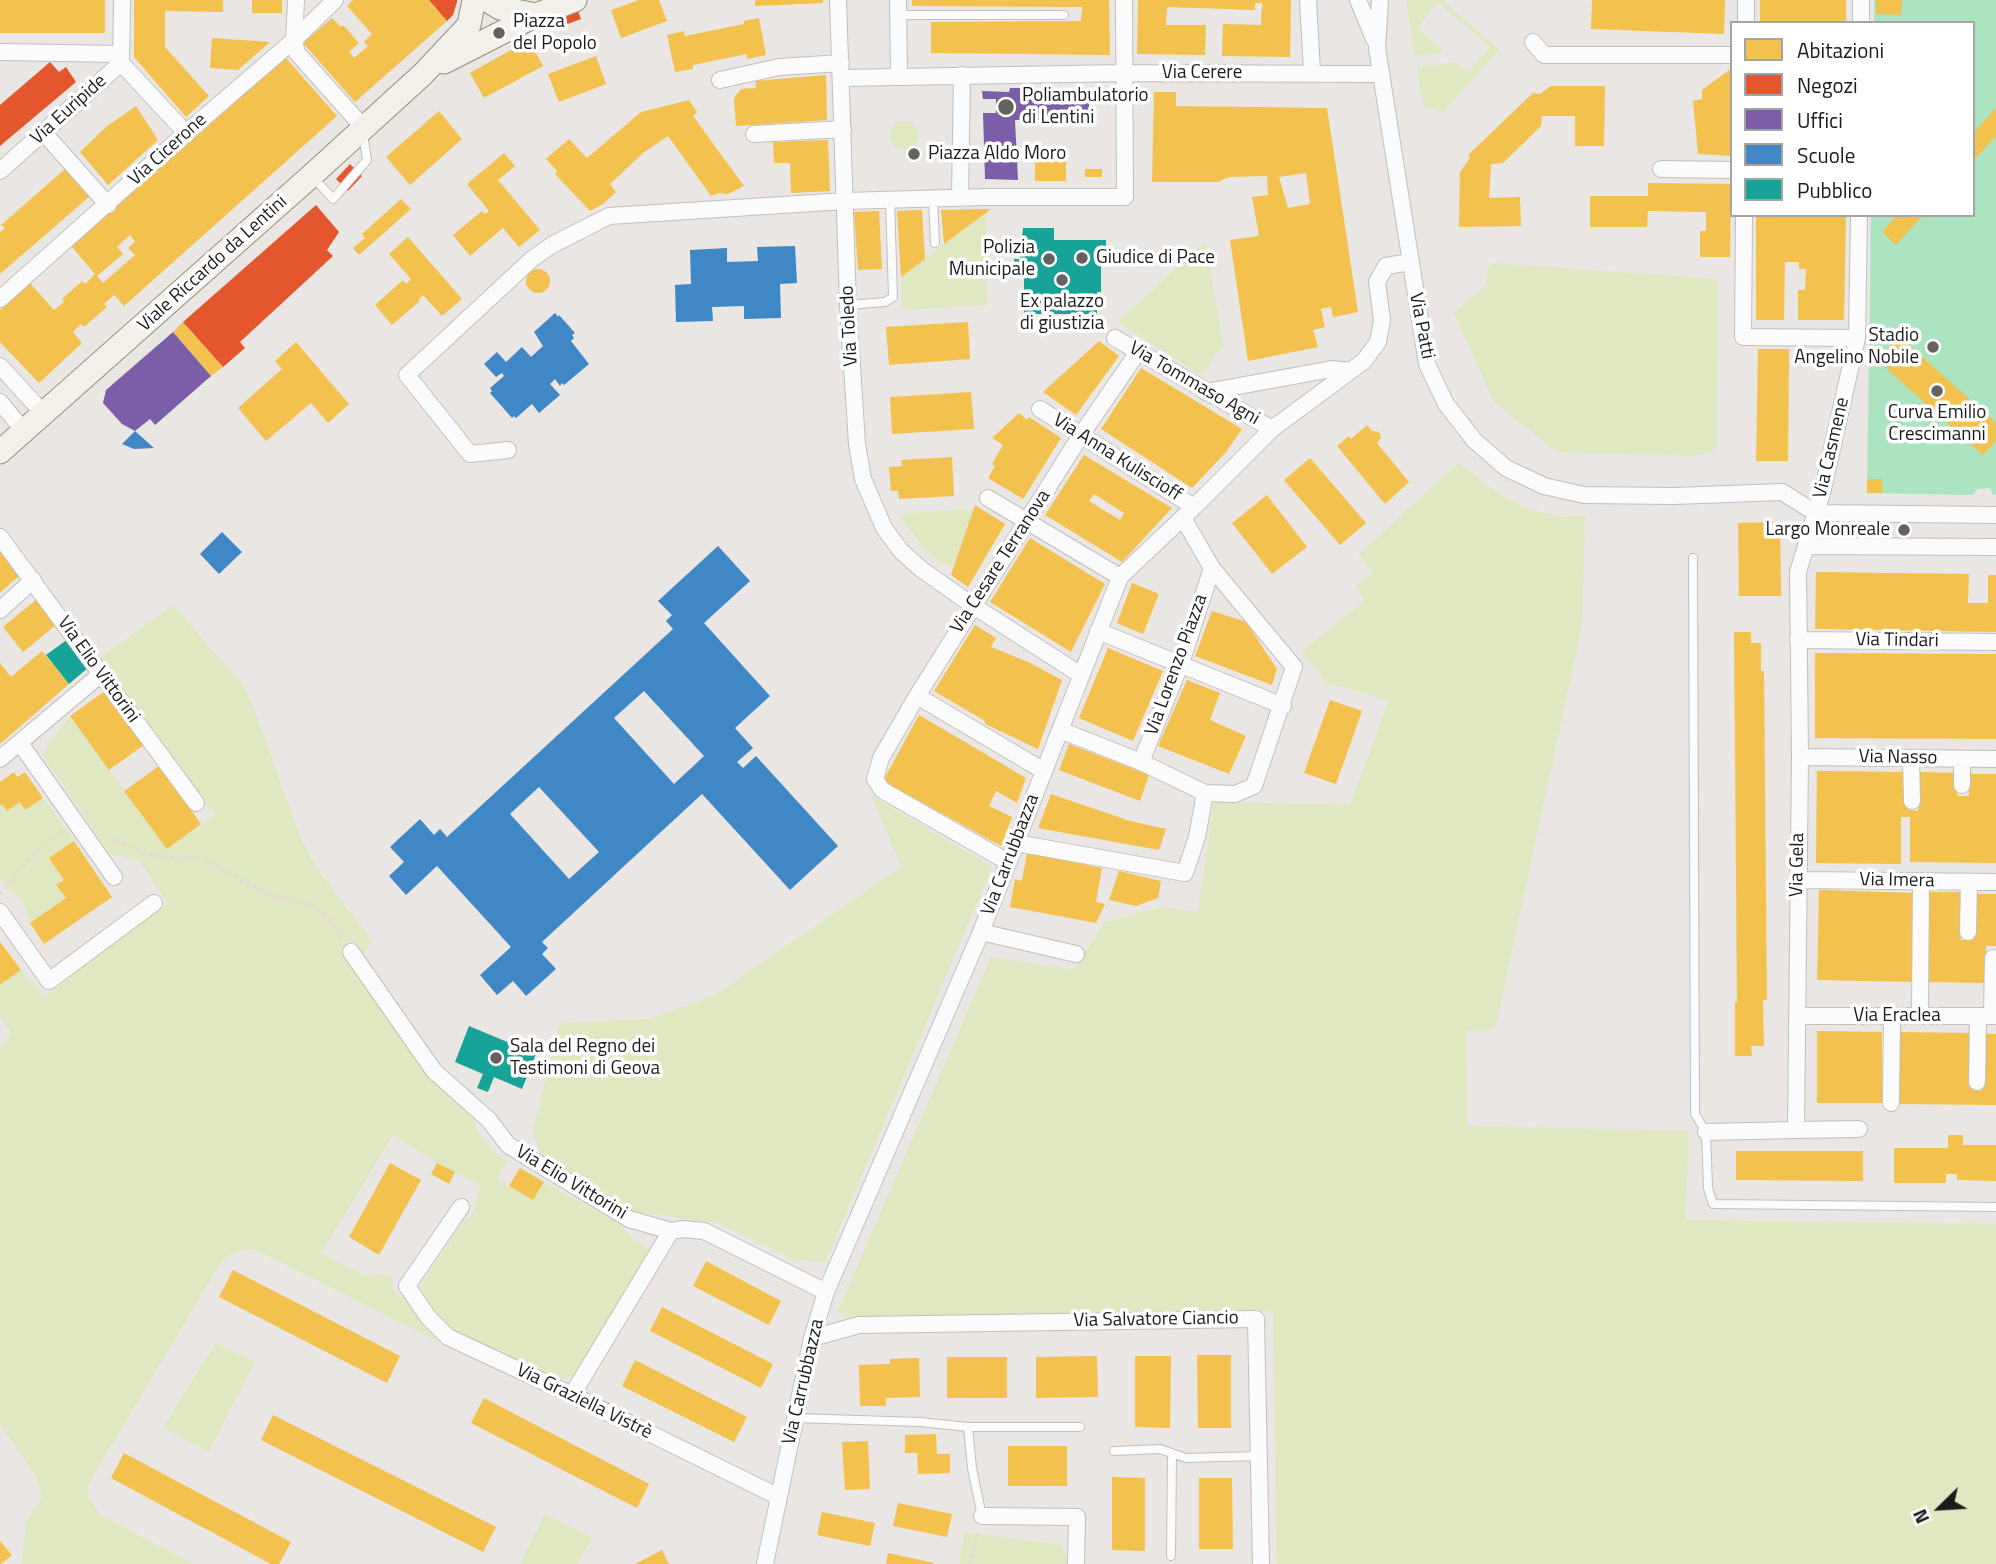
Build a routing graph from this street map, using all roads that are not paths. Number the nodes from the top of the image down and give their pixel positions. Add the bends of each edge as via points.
1 (122, 0) edge
2 (296, 0) edge
3 (335, 0) edge
4 (474, 0) edge
5 (487, 0) edge
6 (575, 0) edge
7 (838, 0) edge
8 (1124, 0) edge
9 (1308, 0) edge
10 (1357, 0) edge
11 (1380, 0) edge
12 (1746, 0) edge
13 (1861, 0) edge
14 (898, 8) edge
15 (536, 15) junction
16 (1064, 15) dead end
17 (1746, 21) edge
18 (1861, 21) edge
19 (294, 40) junction
20 (1533, 42) dead end
21 (1377, 48) junction
22 (0, 52) edge
23 (1730, 55) edge
24 (121, 58) junction
25 (841, 71) junction
26 (1312, 72) junction
27 (1124, 73) junction
28 (423, 74) junction
29 (1380, 74) junction
30 (962, 75) junction
31 (899, 76) junction
32 (720, 80) dead end
33 (363, 127) junction
34 (843, 129) junction
35 (44, 133) junction
36 (186, 133) junction
37 (754, 134) dead end
38 (1661, 169) dead end
39 (1730, 170) edge
40 (0, 171) edge
41 (311, 176) junction
42 (960, 197) junction
43 (933, 198) junction
44 (890, 199) junction
45 (845, 201) junction
46 (108, 205) junction
47 (1744, 217) edge
48 (1859, 217) edge
49 (935, 243) dead end
50 (1410, 262) junction
51 (0, 299) edge
52 (848, 305) junction
53 (1115, 338) dead end
54 (1857, 338) junction
55 (1138, 352) junction
56 (0, 366) edge
57 (1350, 371) junction
58 (1206, 392) junction
59 (0, 402) edge
60 (1040, 409) dead end
61 (44, 414) junction
62 (1272, 429) junction
63 (24, 431) junction
64 (1081, 435) junction
65 (508, 450) dead end
66 (0, 452) edge
67 (988, 498) dead end
68 (1189, 512) junction
69 (1816, 513) junction
70 (1996, 514) edge
71 (1027, 521) junction
72 (0, 537) edge
73 (1806, 547) junction
74 (1996, 547) edge
75 (1693, 558) dead end
76 (1212, 568) junction
77 (1120, 577) junction
78 (33, 580) junction
79 (972, 605) junction
80 (0, 610) edge
81 (1098, 631) junction
82 (1798, 640) junction
83 (1996, 642) edge
84 (1181, 663) junction
85 (101, 674) junction
86 (1082, 675) junction
87 (917, 696) junction
88 (1283, 706) junction
89 (1060, 730) junction
90 (20, 743) junction
91 (1800, 757) junction
92 (1911, 758) junction
93 (0, 759) edge
94 (1962, 759) junction
95 (1996, 759) edge
96 (1141, 762) junction
97 (1044, 771) junction
98 (1962, 785) dead end
99 (1206, 793) junction
100 (1912, 801) dead end
101 (196, 803) dead end
102 (1016, 843) junction
103 (1008, 862) junction
104 (114, 877) dead end
105 (1798, 880) junction
106 (1921, 882) junction
107 (1969, 882) junction
108 (1996, 883) edge
109 (154, 902) dead end
110 (0, 912) edge
111 (981, 932) junction
112 (1968, 932) dead end
113 (351, 952) road end
114 (1076, 954) dead end
115 (1993, 958) dead end
116 (1797, 1016) junction
117 (1892, 1016) junction
118 (1920, 1016) junction
119 (1989, 1016) edge
120 (1977, 1082) dead end
121 (1891, 1103) dead end
122 (1859, 1129) dead end
123 (1796, 1130) junction
124 (1706, 1132) junction
125 (1996, 1206) edge
126 (461, 1207) dead end
127 (671, 1231) junction
128 (826, 1292) junction
129 (813, 1338) junction
130 (572, 1395) junction
131 (796, 1418) junction
132 (968, 1427) junction
133 (1080, 1427) dead end
134 (1114, 1451) dead end
135 (1172, 1453) junction
136 (1259, 1456) junction
137 (779, 1497) junction
138 (982, 1516) joint
139 (1171, 1556) dead end
140 (765, 1564) edge
141 (1076, 1564) edge
142 (1261, 1564) edge

1 - 24 street, Via Euripide
2 - 19 street
3 - 19 street, Via Cicerone
4 - 28 main road via 468,25
5 - 15 main road via 507,10
6 - 15 main road
7 - 25 street, Via Toledo
8 - 27 street
9 - 26 street
10 - 21 street
11 - 21 street
12 - 17 street
13 - 18 street
14 - 16 lane
14 - 31 street
15 - 28 main road
19 - 33 street via 297,53
19 - 36 street, Via Cicerone
20 - 23 street via 1544,55
21 - 29 street, Via Patti
22 - 24 street
24 - 35 street, Via Euripide
24 - 36 street
25 - 31 street, Via Cerere
25 - 32 street, Via Cerere via 779,66
25 - 34 street, Via Toledo
26 - 27 street, Via Cerere
26 - 29 street, Via Cerere
27 - 30 street, Via Cerere
27 - 42 street via 1125,197
28 - 33 main road, Viale Riccardo da Lentini
29 - 50 street, Via Patti
30 - 31 street, Via Cerere
30 - 42 street
33 - 41 main road, Viale Riccardo da Lentini
33 - 41 lane via 367,160 333,199
34 - 37 street
34 - 45 street, Via Toledo
35 - 40 street, Via Euripide
35 - 46 street
36 - 46 street, Via Cicerone
38 - 39 street
41 - 61 main road, Viale Riccardo da Lentini
42 - 43 street
43 - 44 street
43 - 49 lane
44 - 45 street
44 - 52 lane via 893,297 885,302
45 - 52 street, Via Toledo
45 - 65 street via 609,216 532,259 407,375 470,454
46 - 51 street, Via Cicerone
47 - 54 street via 1743,337
48 - 54 street, Via Casmene
50 - 57 street, Via Carrubbazza via 1386,266 1381,274 1377,282 1382,320 1378,342
50 - 69 street, Via Patti via 1427,364 1446,404 1474,440 1506,468 1544,486 1584,495 1782,492
52 - 79 street, Via Toledo via 857,444 873,505 901,551
53 - 55 street, Via Tommaso Agni
54 - 69 street, Via Casmene
55 - 58 street, Via Tommaso Agni
55 - 64 street, Via Cesare Terranova
56 - 61 street
57 - 58 street via 1332,369
57 - 62 street, Via Carrubbazza
58 - 62 street, Via Tommaso Agni
59 - 63 street
60 - 64 street, Via Anna Kuliscioff
61 - 63 main road, Viale Riccardo da Lentini
62 - 68 street, Via Carrubbazza
63 - 66 main road, Viale Riccardo da Lentini
64 - 68 street, Via Anna Kuliscioff
64 - 71 street, Via Cesare Terranova
67 - 71 street
68 - 76 street
68 - 77 street, Via Carrubbazza
69 - 70 street
69 - 73 street, Via Gela
71 - 77 street
71 - 79 street, Via Cesare Terranova
72 - 78 street, Via Elio Vittorini
73 - 74 street
73 - 82 street, Via Gela via 1798,572
75 - 124 lane via 1695,1114
76 - 84 street, Via Lorenzo Piazza
76 - 88 street via 1294,667
77 - 81 street, Via Carrubbazza
78 - 80 street
78 - 85 street, Via Elio Vittorini
79 - 86 street, Via Toledo
79 - 87 street, Via Cesare Terranova
81 - 84 street
81 - 86 street, Via Carrubbazza
82 - 83 street, Via Tindari
82 - 91 street, Via Gela
84 - 88 street
84 - 96 street, Via Lorenzo Piazza
85 - 90 street
85 - 101 street, Via Elio Vittorini
86 - 89 street, Via Carrubbazza
87 - 97 street
87 - 103 street, Via Cesare Terranova via 881,758 875,779 882,790
88 - 99 street via 1254,786 1235,794
89 - 96 street
89 - 97 street, Via Carrubbazza
90 - 93 street
90 - 104 street
91 - 92 street, Via Nasso
91 - 105 street, Via Gela
92 - 94 street, Via Nasso
92 - 100 street
94 - 95 street, Via Nasso
94 - 98 street
96 - 99 street
97 - 102 street, Via Carrubbazza
99 - 102 street via 1185,873
102 - 103 street, Via Carrubbazza
103 - 111 street, Via Carrubbazza
105 - 106 street, Via Imera
105 - 116 street, Via Gela
106 - 107 street, Via Imera
106 - 118 street
107 - 108 street, Via Imera
107 - 112 street
109 - 110 street via 49,981
111 - 114 street
111 - 128 street, Via Carrubbazza
113 - 127 street, Via Elio Vittorini via 434,1071 489,1120 508,1145 629,1219
115 - 119 street
116 - 117 street, Via Eraclea
116 - 123 street, Via Gela
117 - 118 street, Via Eraclea
117 - 121 street
118 - 119 street, Via Eraclea
119 - 120 street
122 - 123 street
123 - 124 street
124 - 125 lane via 1713,1204
126 - 130 street, Via Graziella Vistrè via 407,1286 448,1337
127 - 128 street, Via Elio Vittorini via 704,1231
127 - 130 street
128 - 129 street, Via Carrubbazza
129 - 131 street, Via Carrubbazza
129 - 136 street, Via Salvatore Ciancio via 859,1325 1256,1319
130 - 137 street, Via Graziella Vistrè
131 - 132 lane
131 - 137 street, Via Carrubbazza
132 - 133 lane
132 - 138 lane
134 - 135 lane via 1160,1449
135 - 136 lane via 1185,1458
135 - 139 lane
136 - 142 street, Via Salvatore Ciancio
137 - 140 street, Via Carrubbazza
138 - 141 street via 1077,1517

